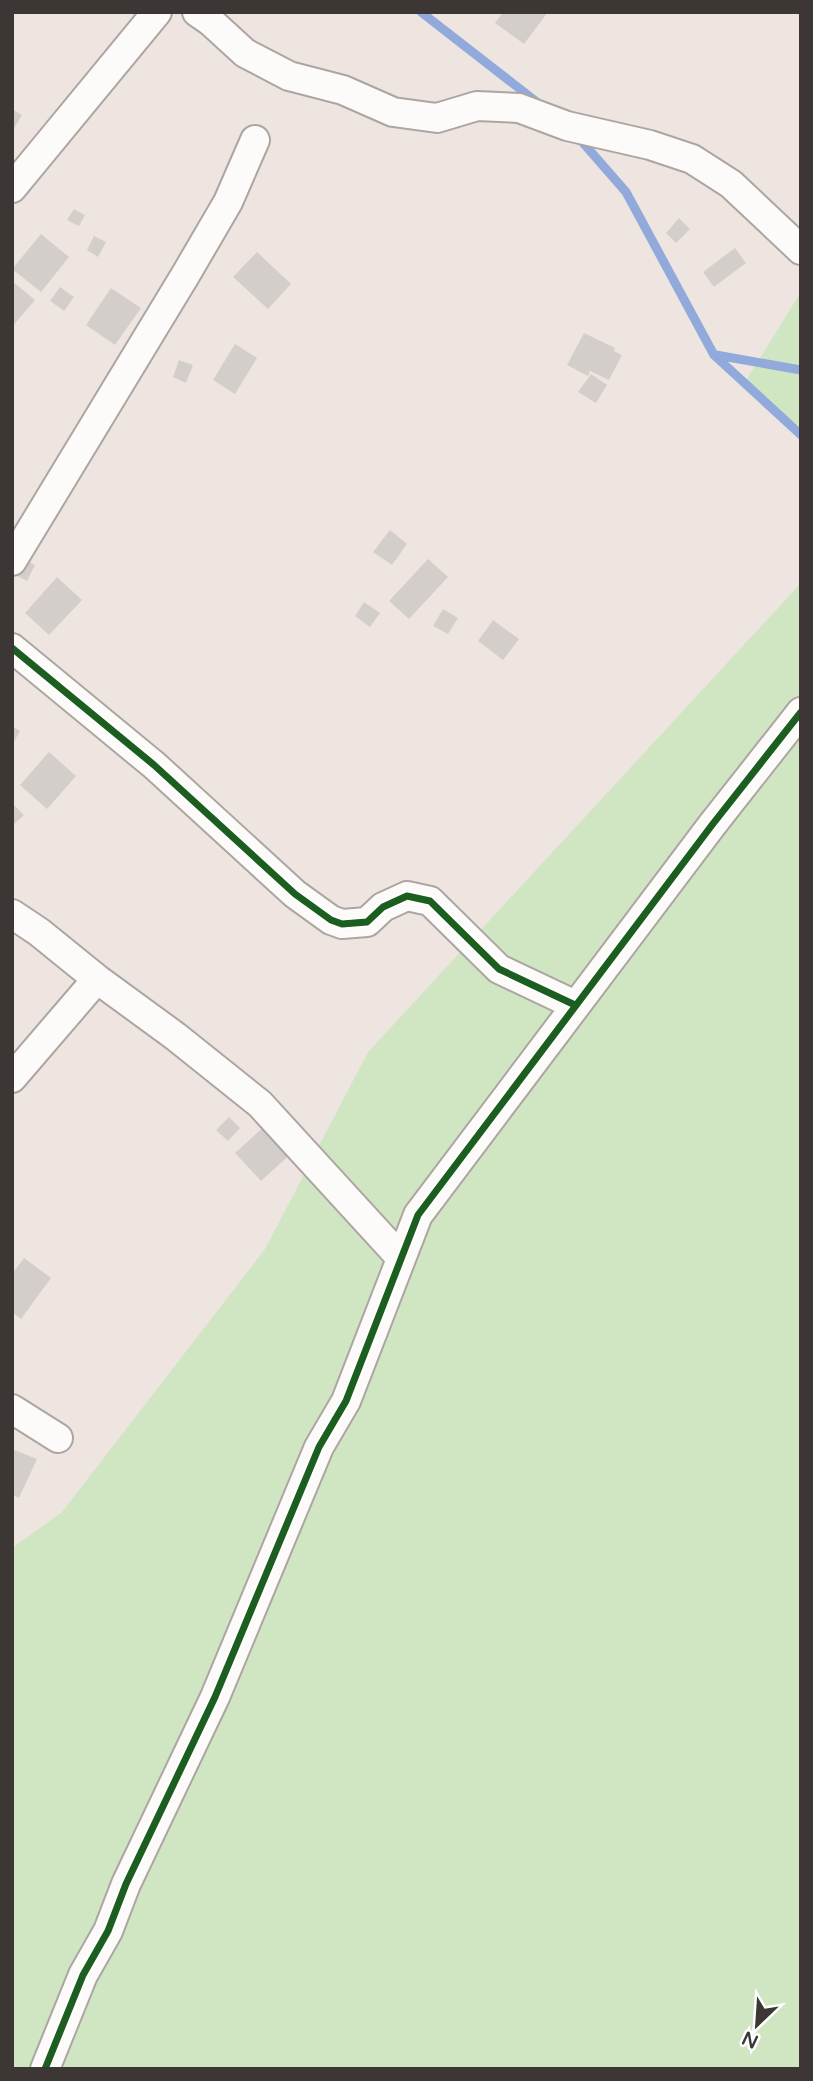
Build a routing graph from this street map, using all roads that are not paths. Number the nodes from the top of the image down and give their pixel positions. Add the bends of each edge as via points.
1 (157, 12) edge
2 (197, 12) edge
3 (255, 140) dead end
4 (12, 188) edge
5 (801, 250) edge
6 (12, 561) edge
7 (12, 648) edge
8 (801, 712) edge
9 (12, 914) edge
10 (97, 979) junction
11 (575, 1005) junction
12 (12, 1078) edge
13 (400, 1257) junction
14 (12, 1409) edge
15 (58, 1438) dead end
16 (45, 2069) edge

1 - 4 street
2 - 5 street via 245,53 289,76 343,90 393,112 437,118 477,106 519,108 567,126 692,159 731,184
3 - 6 street via 228,202
7 - 11 street via 155,765 295,894 331,920 367,922 383,907 407,896 430,901 499,969
8 - 11 street
9 - 10 street
10 - 12 street
10 - 13 street via 260,1104
11 - 13 street via 418,1215
13 - 16 street via 346,1401 318,1447 215,1697 108,1931 83,1975
14 - 15 street

